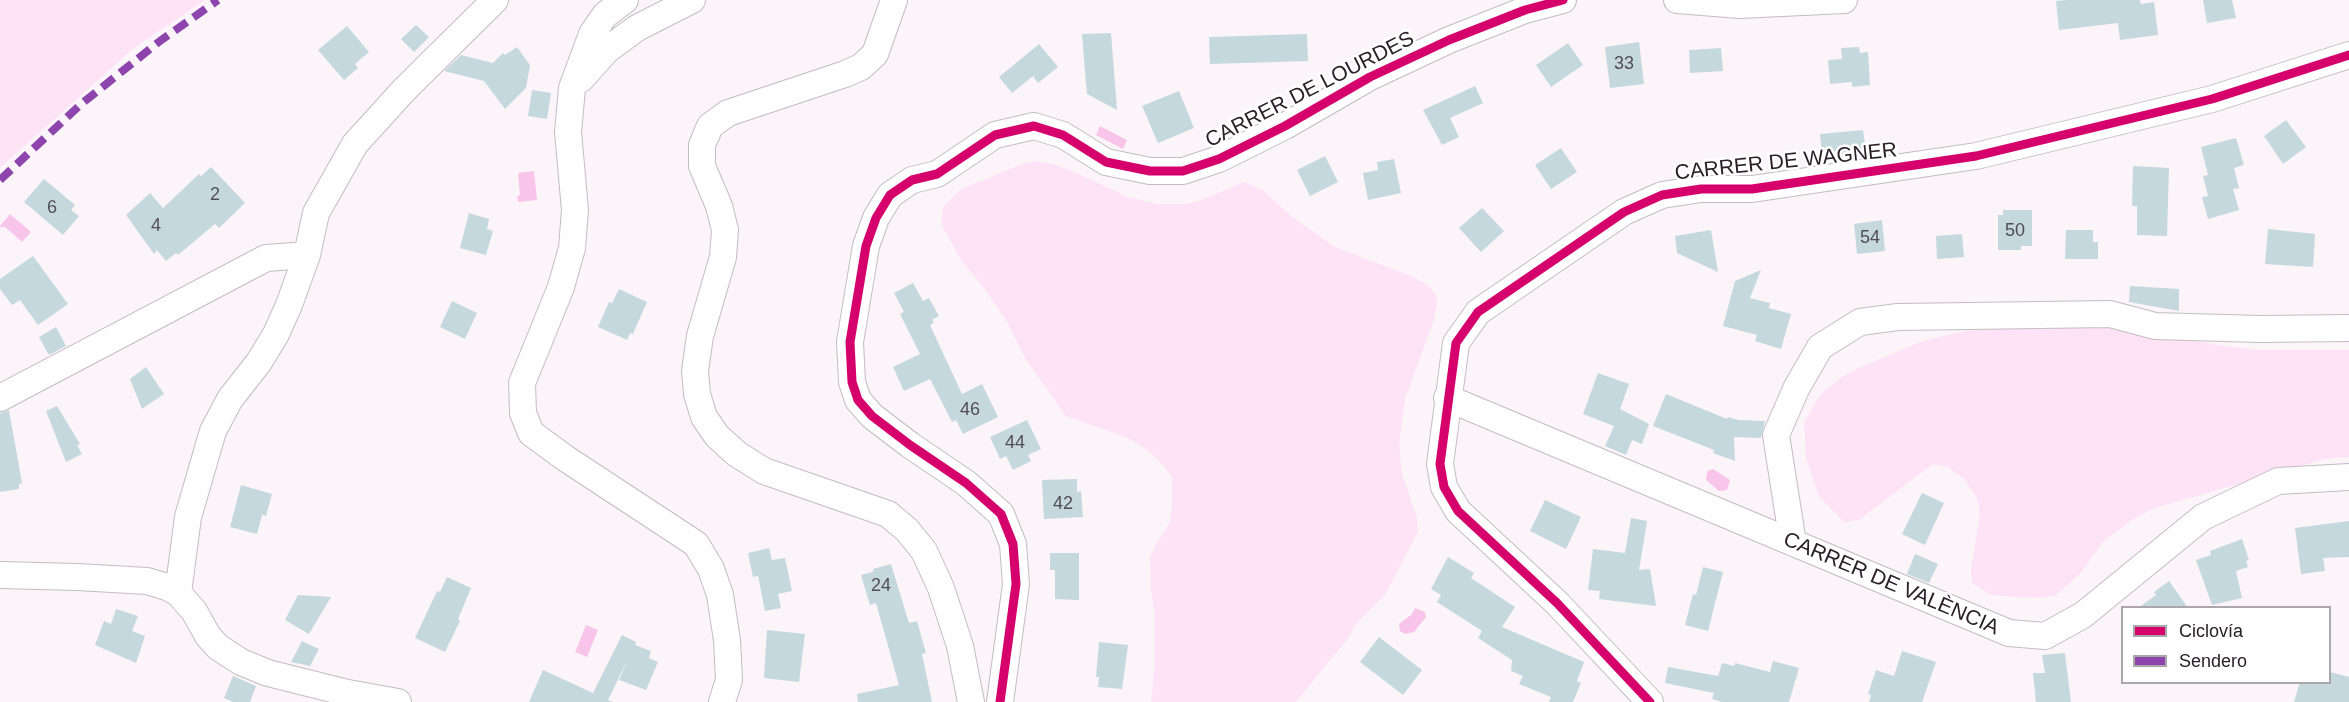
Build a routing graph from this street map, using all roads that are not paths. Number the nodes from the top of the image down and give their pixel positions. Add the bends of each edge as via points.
1 (495, 0) edge
2 (626, 0) edge
3 (692, 0) edge
4 (894, 0) edge
5 (1563, 0) edge
6 (1677, 0) edge
7 (1844, 0) edge
8 (2349, 55) edge
9 (572, 88) junction
10 (307, 255) junction
11 (2349, 328) edge
12 (0, 398) edge
13 (1447, 398) junction
14 (2349, 477) edge
15 (1793, 543) junction
16 (0, 575) edge
17 (178, 593) junction
18 (398, 702) edge
19 (722, 702) edge
20 (971, 702) edge
21 (1000, 702) edge
22 (1650, 702) edge

1 - 10 street via 355,144 316,213
2 - 9 street via 605,15 592,34
3 - 9 street via 638,28 607,50
4 - 20 street via 875,54 861,67 728,113 710,126 702,145 702,166 725,230 723,257 700,336 695,371 697,394 704,417 737,454 764,471 888,514 906,530 924,551 941,588 960,646
5 - 21 street, CARRER DE LOURDES via 1525,10 1449,40 1370,77 1219,159 1183,171 1150,171 1106,162 1064,135 1034,126 995,135 937,174 912,180 890,195 866,246 850,342 852,382 858,400 872,416 966,483 1001,514 1013,544 1016,584
6 - 7 street via 1740,5
8 - 13 street, CARRER DE WAGNER via 2212,99 1976,156 1752,189 1701,189 1662,195 1624,212 1478,312 1456,343
9 - 19 street via 568,132 575,210 572,248 561,288 522,383 523,413 531,433 696,544 720,595 729,680
10 - 12 street via 266,258
10 - 17 street via 276,334 260,362 230,399 213,431 188,517
11 - 15 street via 2155,326 2110,314 1898,317 1860,322 1820,347 1776,435
13 - 15 street, CARRER DE VALÈNCIA
13 - 22 street, CARRER DE WAGNER via 1440,464 1444,487 1458,511 1557,603
14 - 15 street, CARRER DE VALÈNCIA via 2278,481 2203,517 2083,615 2044,636 2008,633
16 - 17 street via 147,581
17 - 18 street via 218,647 241,662 268,673

